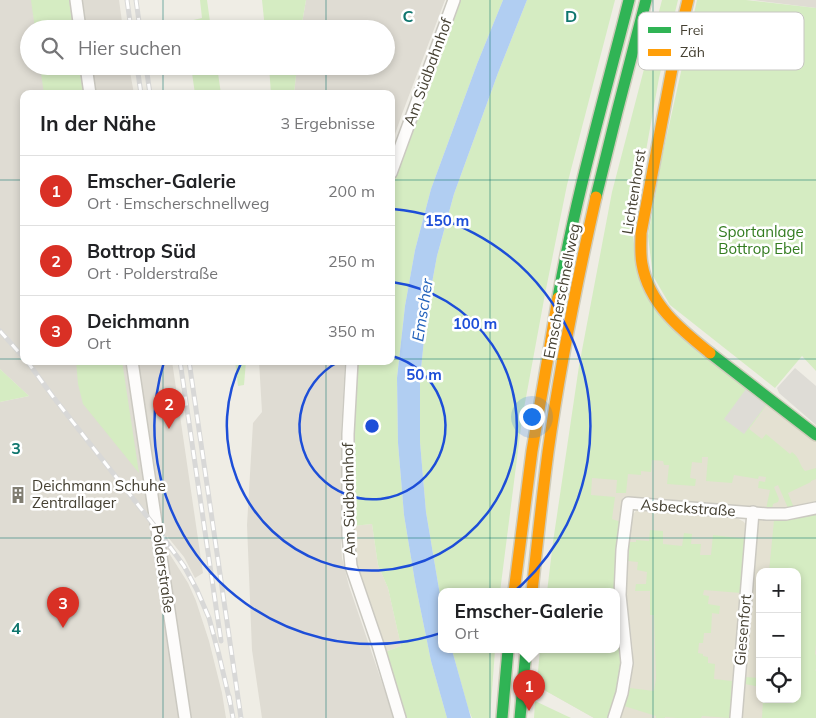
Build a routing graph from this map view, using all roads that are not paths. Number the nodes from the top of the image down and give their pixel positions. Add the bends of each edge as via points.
1 (76, 0) edge
2 (454, 0) edge
3 (629, 0) edge
4 (79, 20) edge
5 (638, 30) edge
6 (672, 70) edge
7 (87, 75) edge
8 (89, 90) edge
9 (395, 162) edge
10 (133, 365) edge
11 (352, 365) edge
12 (816, 435) edge
13 (816, 508) edge
14 (753, 512) junction
15 (515, 588) edge
16 (532, 588) edge
17 (508, 653) edge
18 (526, 653) edge
19 (185, 718) edge
20 (400, 718) edge
21 (502, 718) edge
22 (520, 718) edge
23 (614, 718) edge
24 (736, 718) edge

1 - 4 street
2 - 9 street, Am Südbahnhof
3 - 15 main road, Emscherschnellweg via 564,264 532,450
5 - 16 main road, Emscherschnellweg via 581,266 548,453
6 - 12 main road, Lichtenhorst via 641,233 641,258 649,286 671,320 688,336
7 - 8 street
10 - 19 street, Polderstraße
11 - 20 street, Am Südbahnhof via 348,434 350,566
13 - 14 street, Asbeckstraße via 786,514
14 - 23 street, Asbeckstraße via 628,503 620,595 627,663
14 - 24 street, Giesenfort
17 - 21 main road
18 - 22 main road

